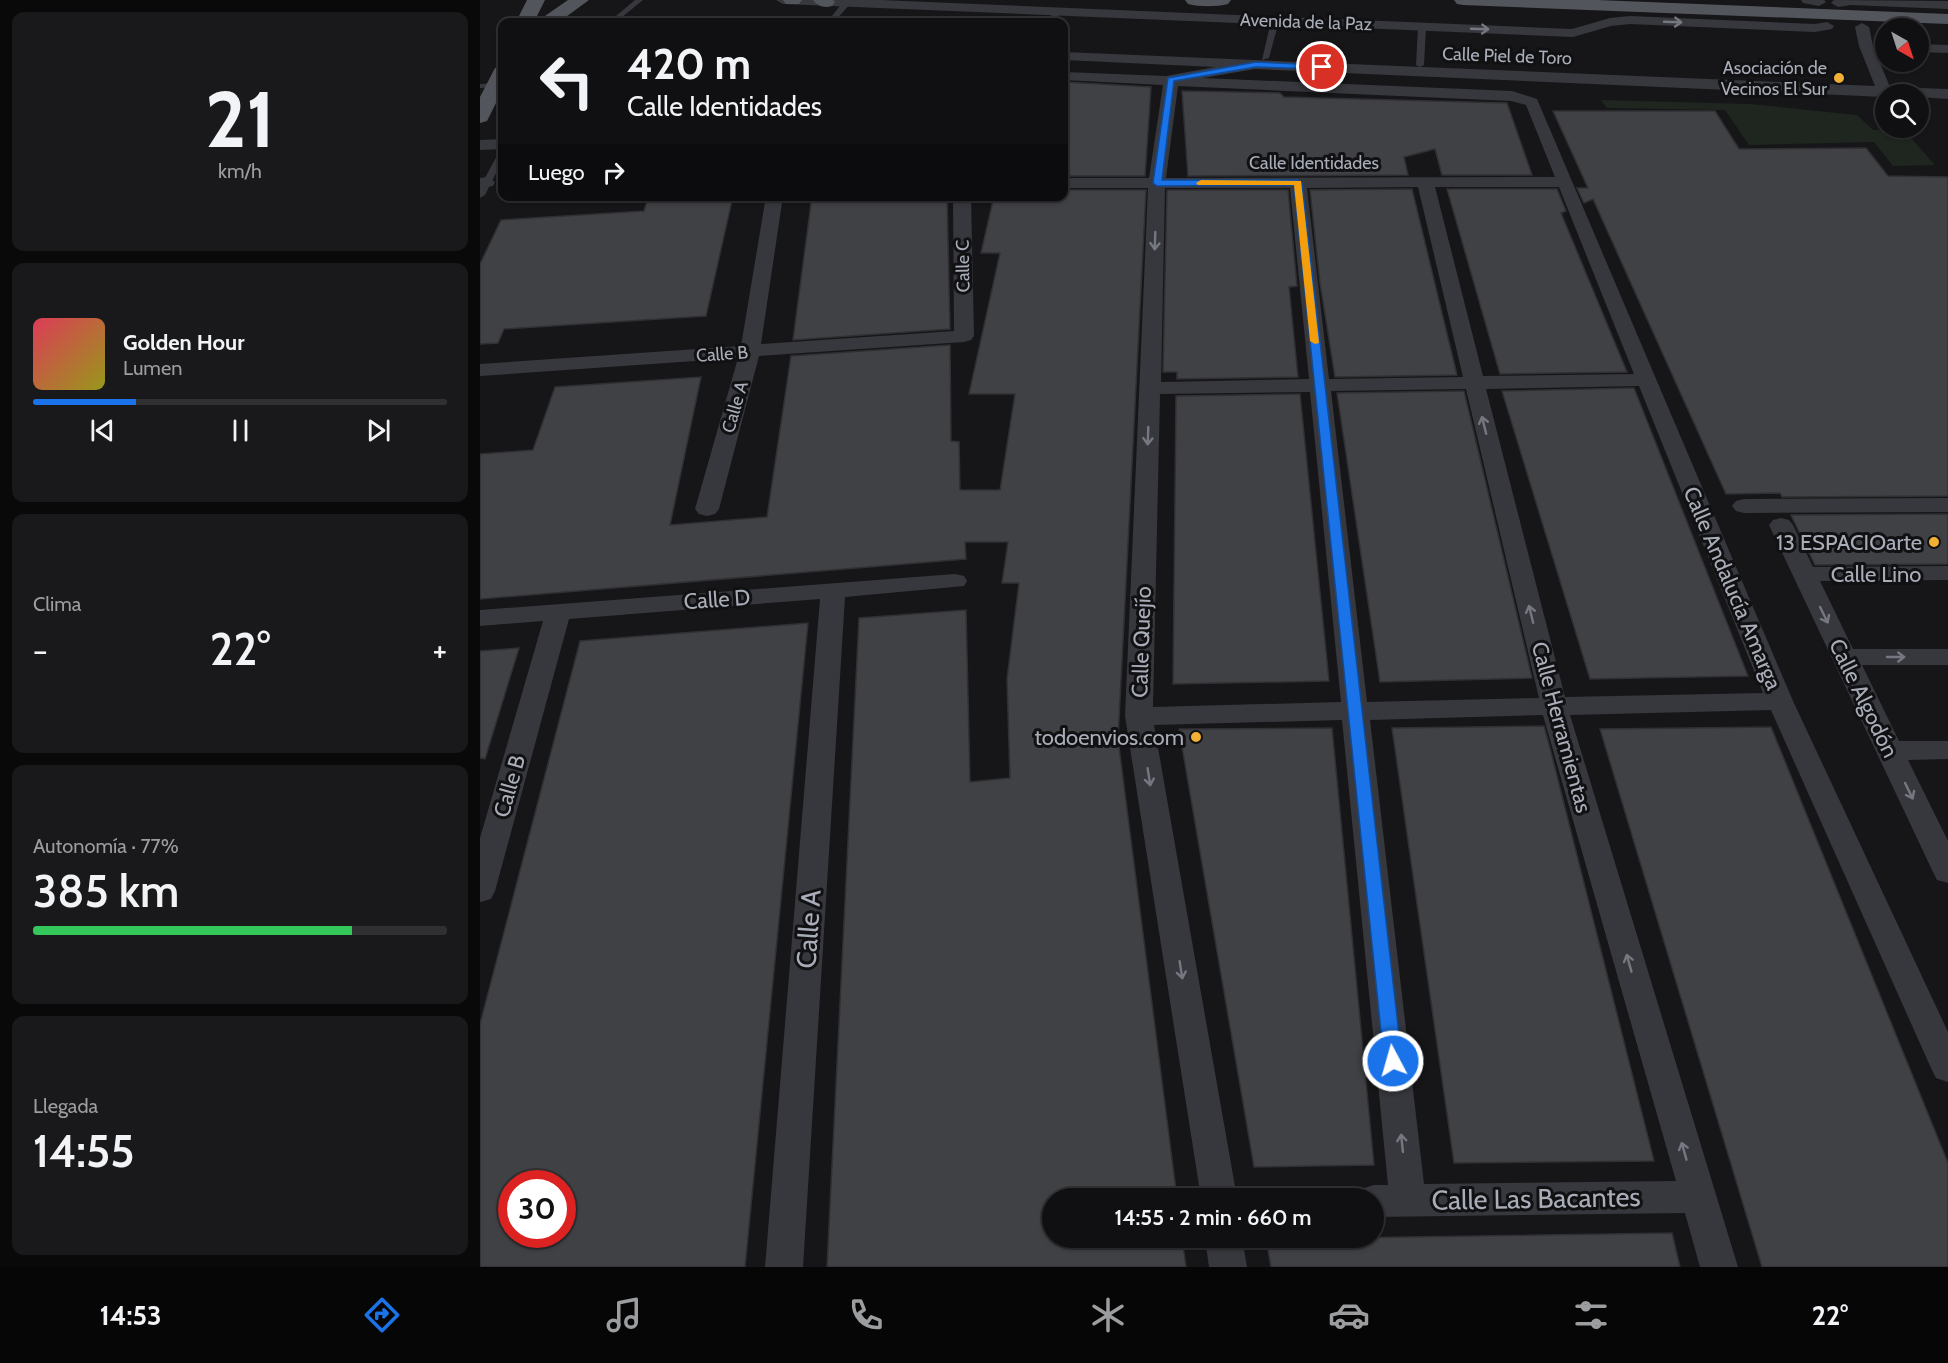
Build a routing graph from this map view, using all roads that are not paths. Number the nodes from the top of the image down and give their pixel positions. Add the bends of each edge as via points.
1 (536, 0) edge
2 (580, 0) edge
3 (639, 0) edge
4 (783, 0) edge
5 (792, 0) edge
6 (1221, 0) edge
7 (1463, 0) edge
8 (824, 1) edge
9 (847, 3) junction
10 (1821, 4) edge
11 (1948, 5) edge
12 (1191, 6) edge
13 (1055, 17) edge
14 (527, 18) edge
15 (554, 18) edge
16 (617, 18) edge
17 (834, 18) edge
18 (1208, 18) junction
19 (1948, 19) edge
20 (1275, 21) junction
21 (1422, 27) junction
22 (1847, 28) junction
23 (1866, 46) junction
24 (1875, 46) edge
25 (1929, 48) edge
26 (1948, 49) edge
27 (1068, 56) edge
28 (1111, 58) junction
29 (1260, 61) junction
30 (1420, 65) dead end
31 (1068, 76) edge
32 (1171, 79) junction
33 (493, 81) edge
34 (1882, 84) edge
35 (1875, 92) edge
36 (1929, 93) edge
37 (1948, 94) edge
38 (1532, 102) joint
39 (480, 117) edge
40 (498, 144) edge
41 (480, 145) edge
42 (498, 161) edge
43 (1425, 182) junction
44 (1565, 182) junction
45 (1068, 183) edge
46 (1157, 183) junction
47 (1298, 183) junction
48 (482, 187) edge
49 (775, 201) edge
50 (962, 201) edge
51 (964, 336) joint
52 (750, 352) junction
53 (480, 370) edge
54 (1647, 380) junction
55 (1474, 383) junction
56 (1320, 385) junction
57 (1150, 388) junction
58 (1948, 505) edge
59 (1744, 506) dead end
60 (707, 509) dead end
61 (1781, 525) dead end
62 (1948, 573) edge
63 (1804, 574) junction
64 (955, 581) dead end
65 (833, 590) junction
66 (558, 612) junction
67 (480, 618) edge
68 (1845, 657) junction
69 (1948, 657) edge
70 (1780, 701) junction
71 (1554, 706) junction
72 (1355, 711) junction
73 (1138, 716) junction
74 (1948, 750) edge
75 (1890, 751) junction
76 (1945, 859) edge
77 (480, 891) edge
78 (1948, 1068) edge
79 (1217, 1188) edge
80 (1697, 1197) junction
81 (1391, 1201) edge
82 (1225, 1248) edge
83 (784, 1267) edge
84 (1228, 1267) edge
85 (1719, 1267) edge

1 - 14 main road
2 - 15 main road
3 - 16 lane
4 - 5 street, Avenida de la Paz
5 - 8 street, Avenida de la Paz
6 - 12 main road
6 - 18 main road via 1212,6
7 - 10 main road, Avenida de la Paz
8 - 9 street, Avenida de la Paz
9 - 13 street, Avenida de la Paz
9 - 17 lane
10 - 11 street, Avenida de la Paz
10 - 22 main road, Avenida de la Paz
10 - 22 main road via 1810,21
10 - 22 main road via 1859,6
12 - 13 street, Avenida de la Paz
12 - 18 street, Avenida de la Paz
18 - 20 street, Avenida de la Paz
19 - 22 main road, Avenida de la Paz
20 - 21 street, Avenida de la Paz
20 - 29 lane
21 -> 22 street, Avenida de la Paz via 1573,33 1630,20
21 - 30 lane
22 - 23 street
23 - 24 street
23 - 34 street
25 - 26 street
27 - 28 street, Calle Piel de Toro
28 - 29 street, Calle Piel de Toro
28 - 32 street
29 - 32 street
29 - 35 street, Calle Piel de Toro
31 - 32 street, Calle Piel de Toro
32 - 38 street, Calle Piel de Toro via 1512,96
32 - 46 street, Calle Quejío
33 - 39 main road
36 - 37 street, Calle Piel de Toro
38 - 44 street, Calle Andalucía Amarga
40 - 41 street
42 - 48 lane
43 - 44 street, Calle Identidades
43 - 47 street, Calle Identidades
43 - 55 street, Calle Herramientas
44 - 54 street, Calle Andalucía Amarga
45 - 46 street, Calle Identidades
46 - 47 street, Calle Identidades
46 -> 57 street, Calle Quejío
47 - 56 street
49 - 52 street, Calle A
50 - 51 street, Calle C
51 - 52 street, Calle B
52 - 53 street, Calle B
52 - 60 street, Calle A
54 - 55 street
54 - 70 street, Calle Andalucía Amarga
55 - 56 street
71 -> 55 street, Calle Herramientas
56 - 57 street
56 - 72 street
57 -> 73 street, Calle Quejío
58 - 59 street
61 - 63 street, Calle Algodón
62 - 63 street, Calle Lino
63 -> 68 street, Calle Algodón
64 - 65 street, Calle D
65 - 66 street, Calle D
65 - 83 street, Calle A
66 - 67 street, Calle D
66 - 77 street, Calle B
68 -> 69 street
68 - 75 street, Calle Algodón
70 - 71 street
70 - 78 street, Calle Andalucía Amarga
71 - 72 street
80 -> 71 street, Calle Herramientas
72 - 73 street
81 -> 72 street
73 -> 79 street, Calle Quejío
74 - 75 street
75 -> 76 street, Calle Algodón
80 - 81 street, Calle Las Bacantes
80 - 85 street, Calle Herramientas
82 - 84 street

